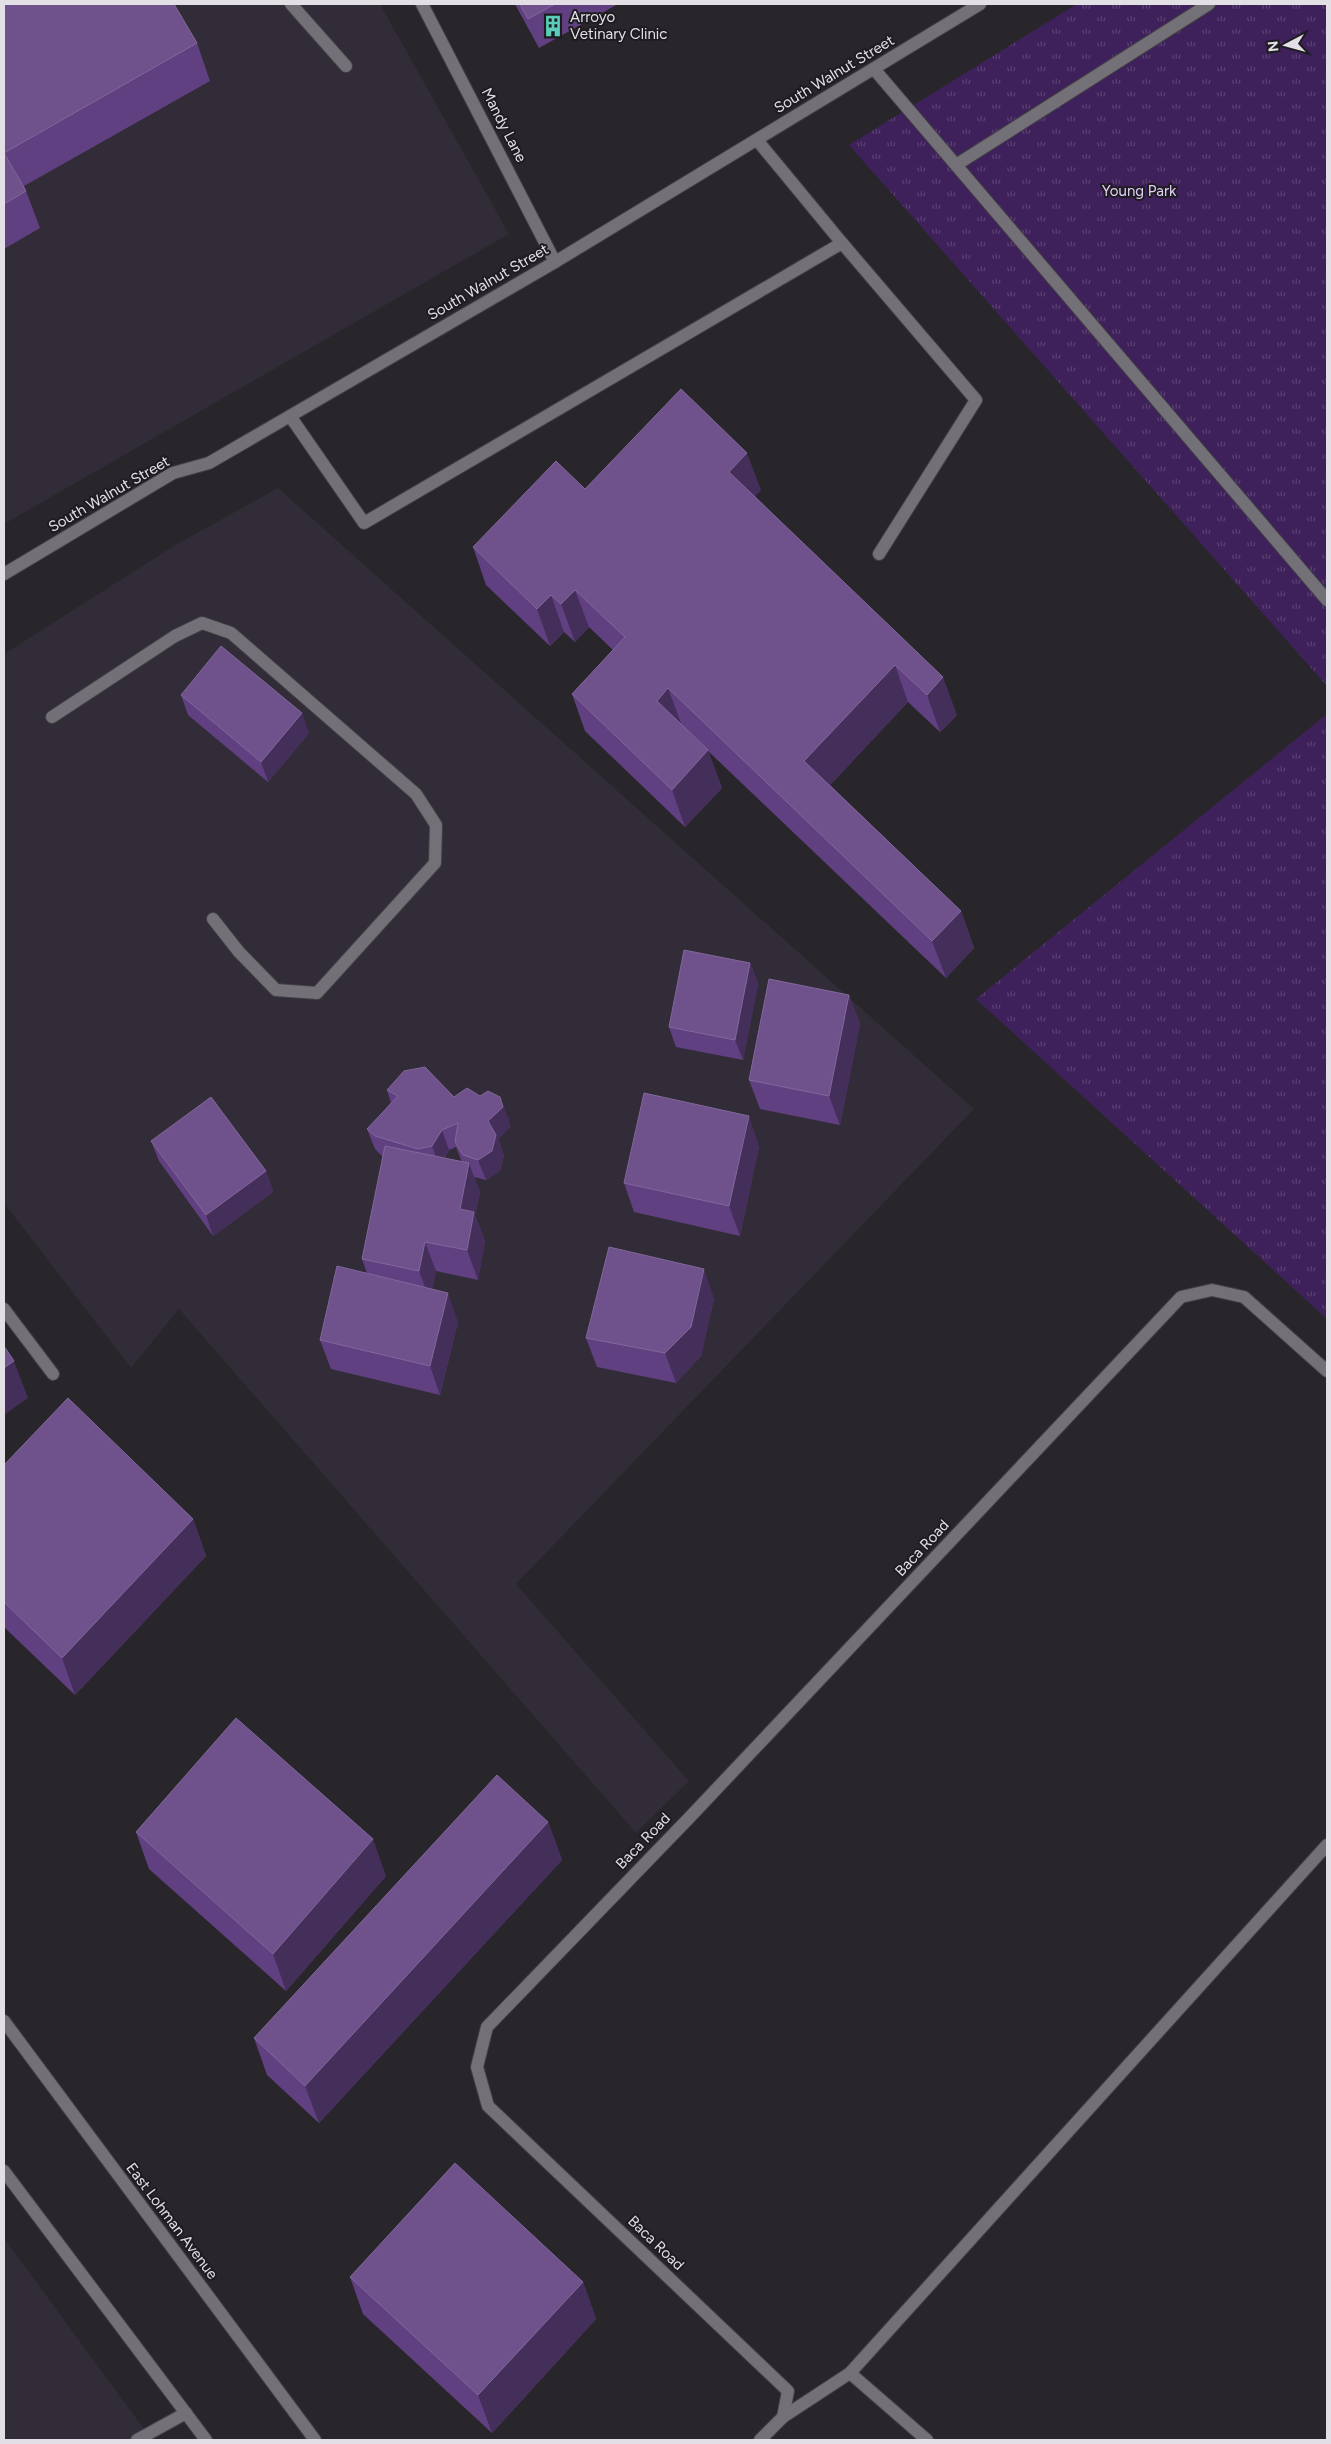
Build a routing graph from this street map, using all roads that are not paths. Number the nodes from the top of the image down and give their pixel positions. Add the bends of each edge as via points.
1 (291, 4) edge
2 (422, 4) edge
3 (980, 4) edge
4 (1209, 4) edge
5 (346, 66) dead end
6 (874, 69) junction
7 (757, 140) junction
8 (956, 165) junction
9 (842, 243) junction
10 (555, 262) junction
11 (290, 416) junction
12 (879, 554) dead end
13 (4, 574) edge
14 (1327, 600) edge
15 (52, 716) dead end
16 (212, 919) dead end
17 (4, 1309) edge
18 (1327, 1371) edge
19 (53, 1374) dead end
20 (1327, 1845) edge
21 (4, 2021) edge
22 (4, 2171) edge
23 (850, 2374) junction
24 (186, 2413) junction
25 (783, 2417) junction
26 (137, 2440) edge
27 (206, 2440) edge
28 (315, 2440) edge
29 (760, 2440) edge
30 (927, 2440) edge

1 - 5 street
2 - 10 street, Mandy Lane
3 - 6 street, South Walnut Street
4 - 8 street
6 - 7 street, South Walnut Street
6 - 8 street
7 - 9 street
7 - 10 street, South Walnut Street
8 - 14 street
9 - 11 street via 364,523
9 - 12 street via 976,400
10 - 11 street, South Walnut Street
11 - 13 street, South Walnut Street via 208,463 173,473
15 - 16 street via 175,636 202,623 231,633 416,794 436,825 435,863 317,992 276,990
17 - 19 street
18 - 25 street, Baca Road via 1244,1297 1212,1290 1181,1297 487,2027 477,2067 488,2106 788,2391
20 - 23 street
21 - 28 street, East Lohman Avenue
22 - 24 street
23 - 25 street
23 - 30 street
24 - 26 street
24 - 27 street
25 - 29 street

